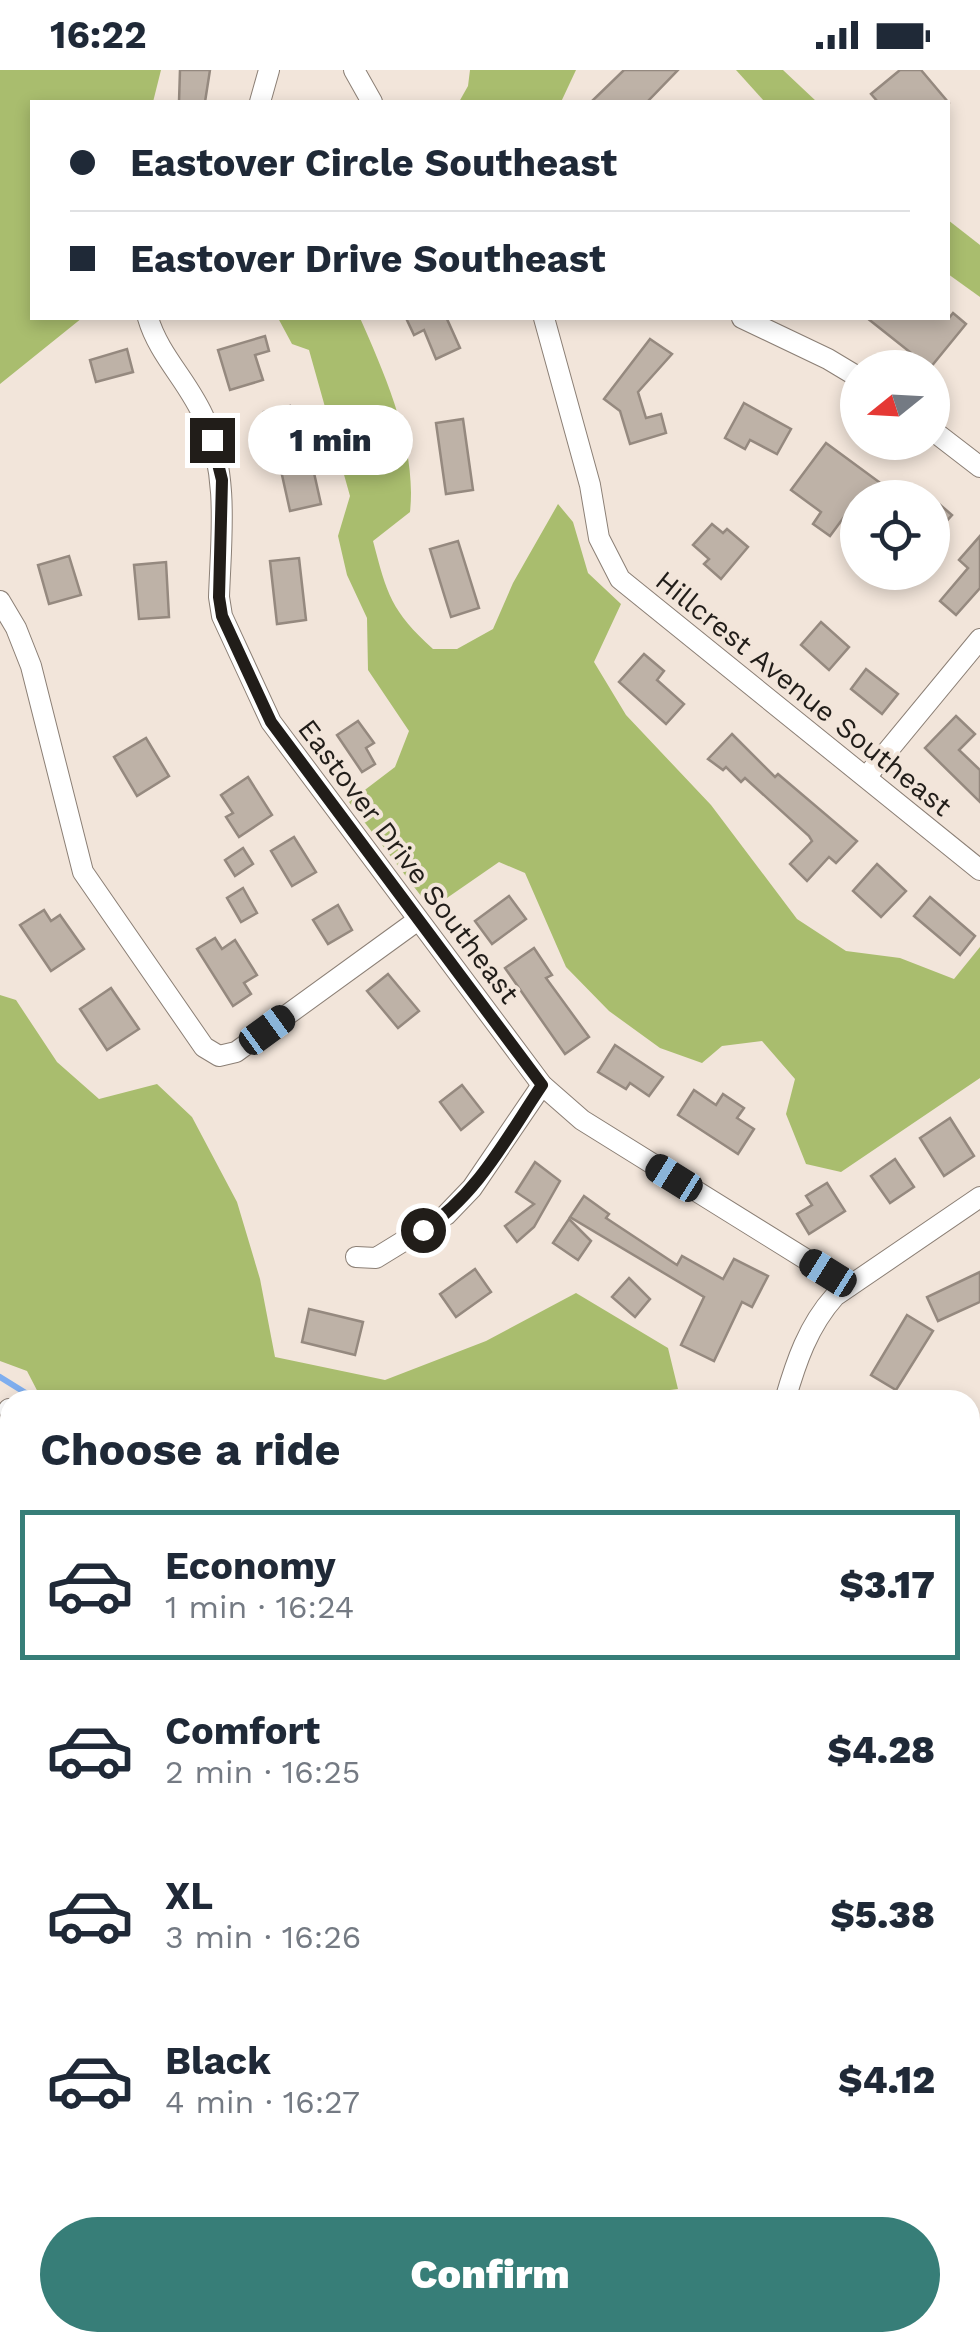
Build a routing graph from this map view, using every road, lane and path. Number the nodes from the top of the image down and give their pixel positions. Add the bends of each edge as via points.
1 (268, 70) edge
2 (354, 70) edge
3 (260, 100) edge
4 (371, 100) edge
5 (149, 320) edge
6 (545, 320) edge
7 (746, 320) edge
8 (840, 366) edge
9 (950, 444) edge
10 (980, 467) edge
11 (0, 601) edge
12 (980, 638) edge
13 (962, 660) junction
14 (980, 674) edge
15 (867, 776) junction
16 (980, 870) edge
17 (418, 920) junction
18 (542, 1085) junction
19 (980, 1197) edge
20 (356, 1257) dead end
21 (849, 1286) junction
22 (788, 1390) edge

1 - 3 street
2 - 4 street
5 - 17 street, Eastover Drive Southeast via 205,420 218,460 219,597 246,673 271,722
6 - 15 street, Hillcrest Avenue Southeast via 599,538 620,579
7 - 8 street
9 - 10 street
11 - 17 street via 32,666 83,872 204,1047 219,1056 236,1052
12 - 13 street
13 - 14 street
13 - 15 street
15 - 16 street, Hillcrest Avenue Southeast
17 - 18 street, Eastover Drive Southeast
18 - 20 street via 446,1215 376,1258
18 - 21 street, Eastover Drive Southeast via 582,1120
19 - 21 street
21 - 22 street via 818,1314

